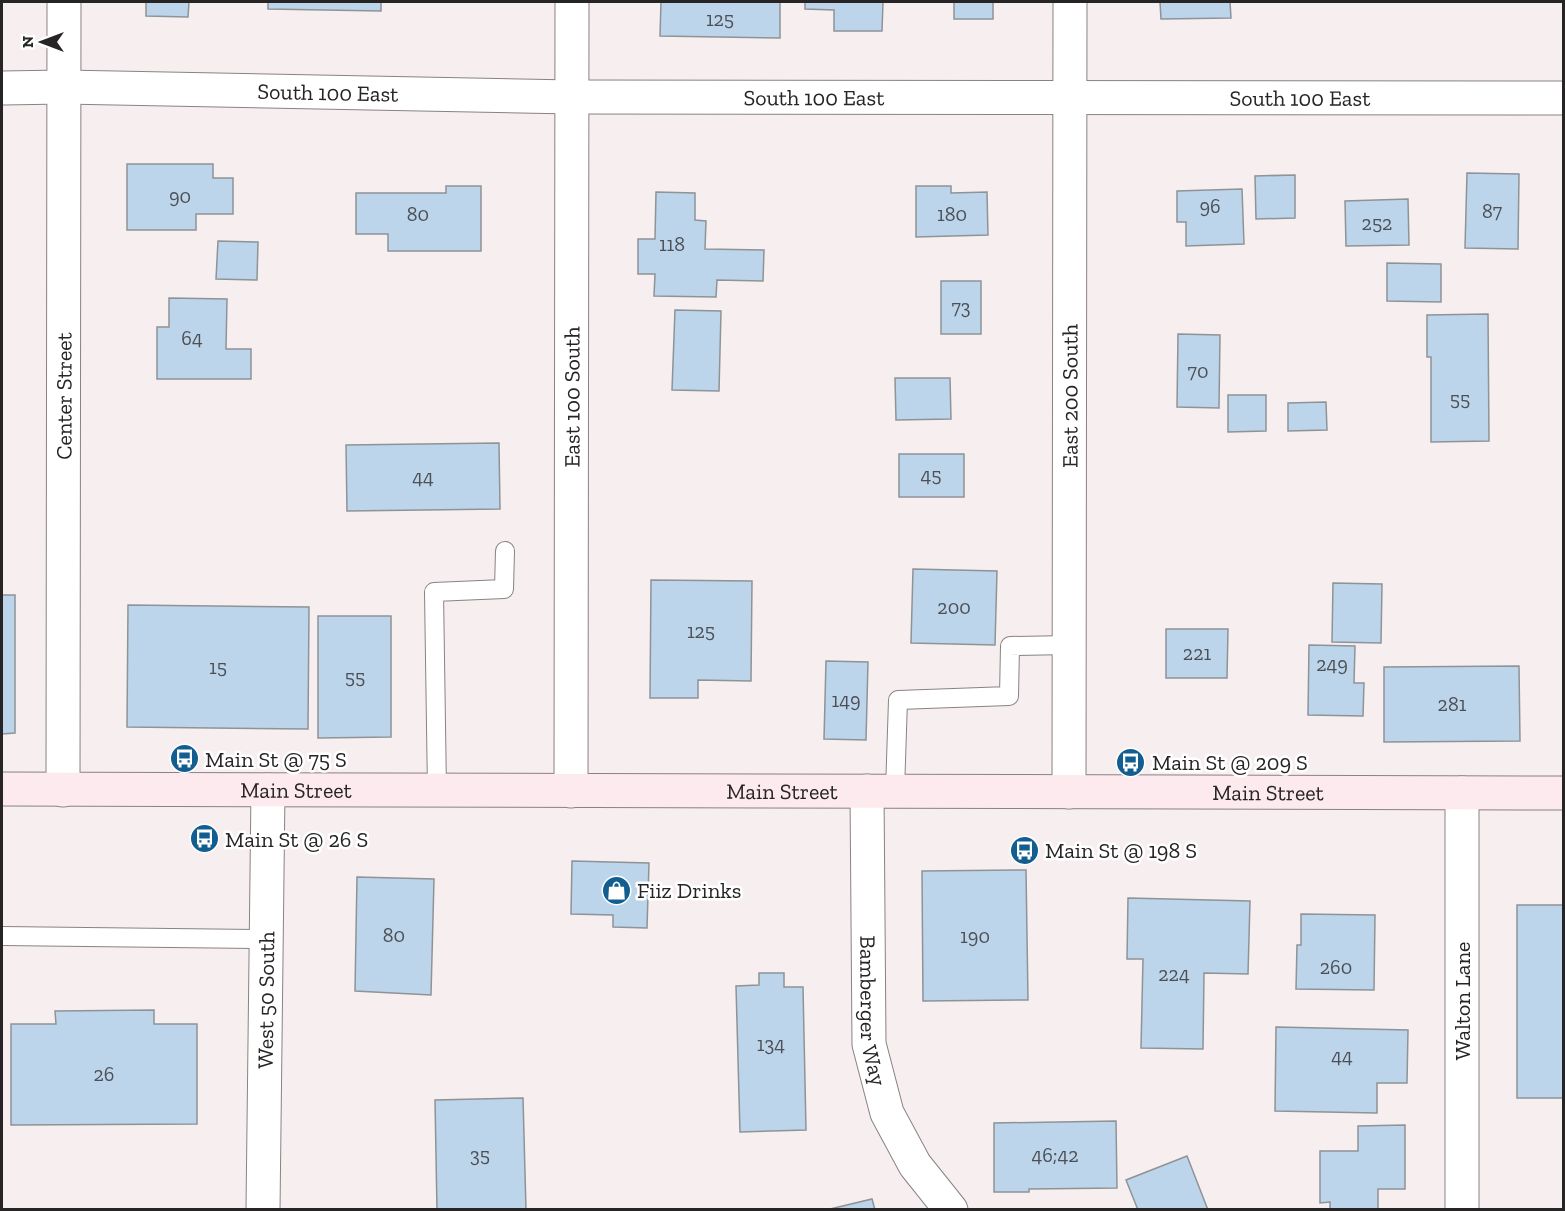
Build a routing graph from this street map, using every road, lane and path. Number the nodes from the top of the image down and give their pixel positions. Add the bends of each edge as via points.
1 (64, 2) edge
2 (572, 2) edge
3 (1070, 2) edge
4 (64, 87) junction
5 (2, 88) edge
6 (572, 97) junction
7 (1070, 98) junction
8 (1563, 98) edge
9 (505, 551) dead end
10 (1069, 645) junction
11 (2, 789) edge
12 (63, 790) junction
13 (268, 790) junction
14 (437, 791) junction
15 (571, 791) junction
16 (881, 791) junction
17 (1069, 792) junction
18 (1462, 793) junction
19 (1563, 793) edge
20 (2, 936) edge
21 (267, 939) junction
22 (263, 1209) edge
23 (951, 1209) edge
24 (1462, 1209) edge

1 - 4 street, Center Street
2 - 6 street, East 100 South
3 - 7 street, East 200 South
4 - 5 street, South 100 East
4 - 6 street, South 100 East
4 - 12 street, Center Street
6 - 7 street, South 100 East
6 - 15 street, East 100 South
7 - 8 street, South 100 East
7 - 10 street, East 200 South
9 - 14 lane via 504,589 434,592
10 - 16 lane via 1010,645 1009,696 898,700
10 - 17 street, East 200 South
11 - 12 main road, Main Street
12 - 13 main road, Main Street
13 - 14 main road, Main Street
13 - 21 street, West 50 South
14 - 15 main road, Main Street
15 - 16 main road, Main Street
16 - 17 main road, Main Street
16 - 23 street, Bamberger Way via 869,1044 887,1113 915,1166
17 - 18 main road, Main Street
18 - 19 main road, Main Street
18 - 24 street, Walton Lane
20 - 21 lane
21 - 22 street, West 50 South

